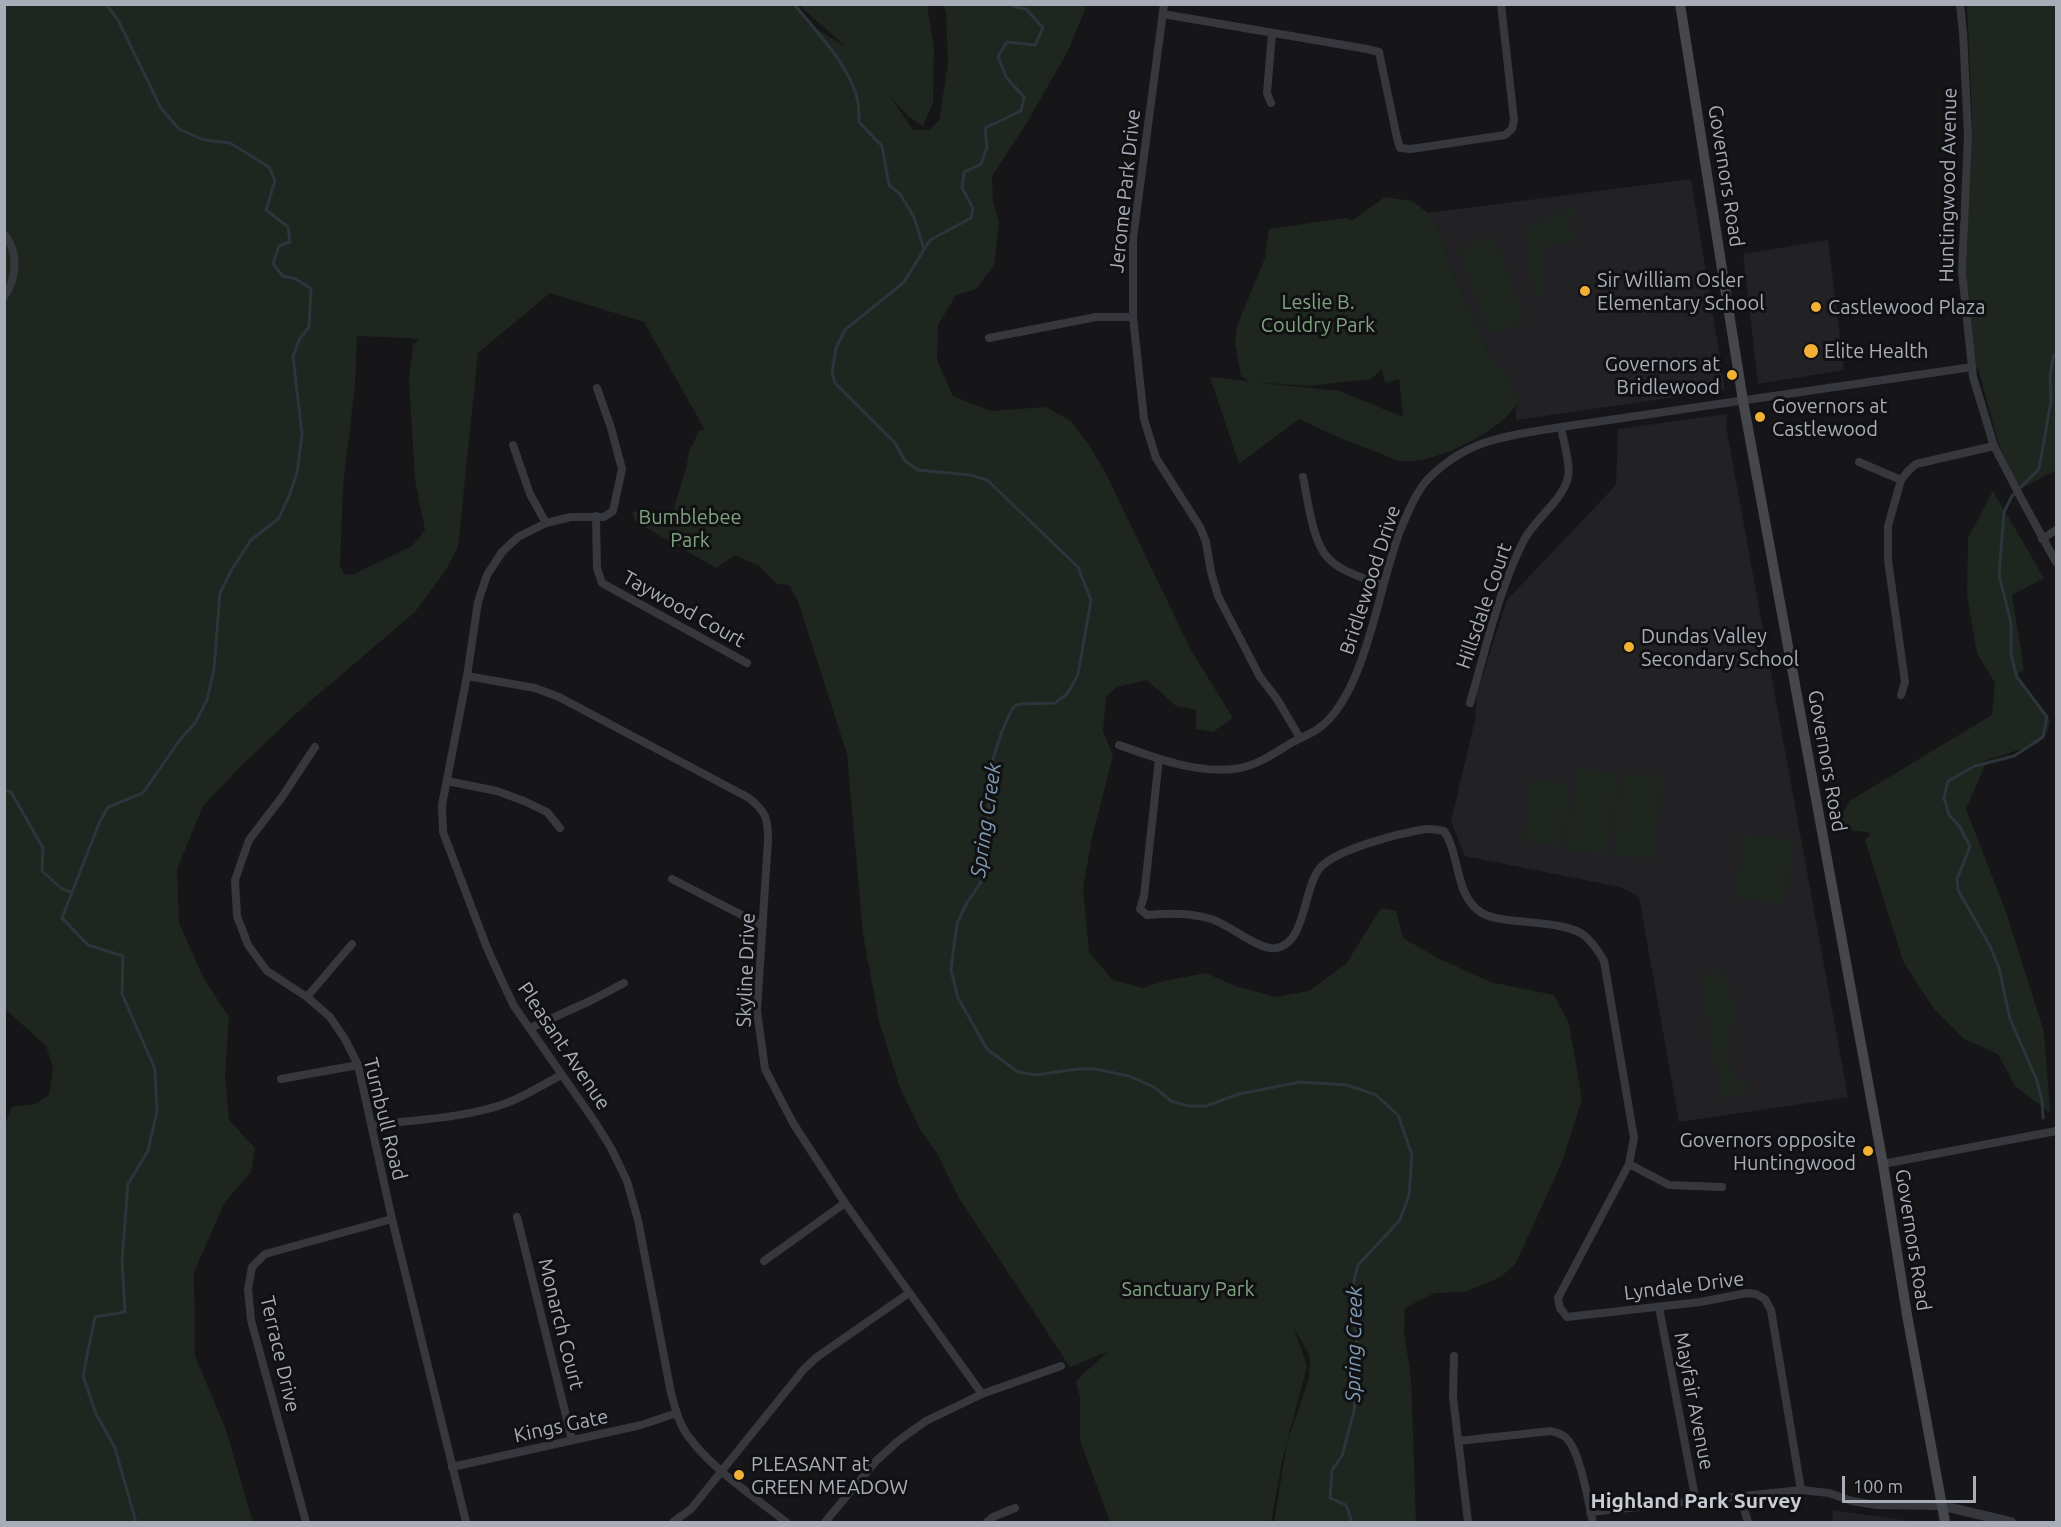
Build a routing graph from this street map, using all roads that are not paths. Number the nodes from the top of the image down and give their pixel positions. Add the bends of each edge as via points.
1 (1164, 4) edge
2 (1501, 4) edge
3 (1680, 4) edge
4 (1960, 4) edge
5 (1163, 14) junction
6 (1272, 33) junction
7 (1271, 103) dead end
8 (4, 234) edge
9 (4, 297) edge
10 (1133, 317) junction
11 (989, 338) dead end
12 (1972, 367) junction
13 (597, 388) dead end
14 (1743, 401) junction
15 (1561, 427) junction
16 (513, 445) dead end
17 (1994, 446) junction
18 (1858, 462) dead end
19 (1303, 477) dead end
20 (1901, 480) junction
21 (600, 516) junction
22 (546, 523) junction
23 (2056, 530) edge
24 (2042, 538) junction
25 (2056, 562) edge
26 (1383, 586) junction
27 (747, 663) dead end
28 (467, 676) junction
29 (1900, 695) dead end
30 (1470, 703) dead end
31 (1300, 738) junction
32 (1119, 746) dead end
33 (315, 747) dead end
34 (1159, 759) junction
35 (447, 780) junction
36 (560, 828) dead end
37 (672, 879) dead end
38 (763, 926) junction
39 (352, 944) dead end
40 (624, 983) dead end
41 (307, 997) junction
42 (530, 1028) junction
43 (358, 1065) junction
44 (561, 1075) junction
45 (281, 1079) dead end
46 (372, 1125) junction
47 (2056, 1131) edge
48 (1629, 1164) junction
49 (1883, 1164) junction
50 (1722, 1187) dead end
51 (845, 1203) junction
52 (518, 1217) dead end
53 (392, 1219) junction
54 (764, 1261) dead end
55 (909, 1293) junction
56 (1659, 1307) junction
57 (1454, 1356) dead end
58 (1060, 1366) dead end
59 (982, 1394) junction
60 (677, 1413) junction
61 (572, 1440) junction
62 (1458, 1441) junction
63 (452, 1467) junction
64 (722, 1472) junction
65 (1801, 1490) junction
66 (1740, 1497) junction
67 (1696, 1502) junction
68 (1943, 1506) junction
69 (1015, 1508) dead end
70 (1590, 1512) junction
71 (782, 1521) edge
72 (306, 1522) edge
73 (466, 1522) edge
74 (673, 1522) edge
75 (825, 1522) edge
76 (987, 1522) edge
77 (1468, 1522) edge
78 (1593, 1522) edge
79 (1748, 1522) edge
80 (1946, 1522) edge
81 (2011, 1522) edge

1 - 5 street, Jerome Park Drive
2 - 6 street via 1512,129 1505,135 1411,149 1400,148 1379,52
3 - 14 main road, Governors Road
4 - 12 street, Huntingwood Avenue via 1968,135 1962,272
5 - 6 street
5 - 10 street, Jerome Park Drive via 1133,239
6 - 7 street via 1267,93
8 - 9 street via 15,258 10,289
10 - 11 street via 1096,317
10 - 31 street, Jerome Park Drive via 1143,419 1156,458 1200,527 1218,596 1242,646
12 - 14 street, Bridlewood Drive
12 - 17 street, Huntingwood Avenue
13 - 21 street via 622,469 613,511
14 - 15 street, Bridlewood Drive
14 - 49 main road, Governors Road
15 - 26 street, Bridlewood Drive via 1507,436 1472,447 1427,480 1397,540
15 - 30 street, Hillsdale Court via 1567,482 1524,539 1506,583
16 - 22 street via 530,494
17 - 20 street via 1916,464
17 - 24 street, Huntingwood Avenue
18 - 20 street
19 - 26 street via 1319,546 1342,569
20 - 29 street via 1888,526 1888,560 1905,682
21 - 22 street, Pleasant Avenue
21 - 27 street, Taywood Court via 597,568 602,583
22 - 28 street, Pleasant Avenue via 518,537 487,575 478,602
23 - 24 street
24 - 25 street, Huntingwood Avenue
26 - 31 street, Bridlewood Drive via 1353,683 1340,706 1320,728
28 - 35 street, Pleasant Avenue
28 - 38 street, Skyline Drive via 535,688 559,697 749,798 768,821
31 - 34 street, Bridlewood Drive via 1269,757 1235,769 1195,768
32 - 34 street, Bridlewood Drive
33 - 41 street, Turnbull Road via 249,840 235,880 237,916 248,945 267,971
34 - 48 street via 1140,909 1147,915 1210,918 1265,947 1276,948 1291,942 1312,879 1329,860 1364,845 1429,829 1444,831 1451,841 1465,896 1481,913 1583,934 1604,961 1634,1138
35 - 36 street via 524,801 547,812
35 - 42 street, Pleasant Avenue via 442,805 443,832 492,959 514,1006
37 - 38 street
38 - 51 street, Skyline Drive via 757,1011 765,1069 793,1123
39 - 41 street
40 - 42 street
41 - 43 street, Turnbull Road via 330,1017
42 - 44 street, Pleasant Avenue
43 - 45 street
43 - 46 street, Turnbull Road
44 - 46 street via 496,1106
44 - 60 street, Pleasant Avenue via 606,1139 627,1181
46 - 53 street, Turnbull Road
47 - 49 street
48 - 50 street via 1669,1185
48 - 56 street, Lyndale Drive via 1558,1298 1560,1308 1567,1317
49 - 68 main road, Governors Road
51 - 54 street
51 - 55 street, Skyline Drive
52 - 61 street, Monarch Court
53 - 63 street, Turnbull Road
53 - 72 street, Terrace Drive via 280,1248 265,1254 252,1267 248,1289 251,1320
55 - 59 street, Skyline Drive
55 - 64 street via 804,1369
56 - 65 street, Lyndale Drive via 1747,1293 1765,1299 1771,1310
56 - 67 street, Mayfair Avenue
57 - 62 street
58 - 59 street
59 - 75 street via 926,1421 898,1441 863,1475
60 - 61 street, Kings Gate
60 - 64 street, Pleasant Avenue via 687,1434
61 - 63 street, Kings Gate
62 - 70 street via 1551,1431 1561,1434 1569,1440 1579,1464
62 - 77 street
63 - 73 street, Turnbull Road
64 - 71 street, Pleasant Avenue
64 - 74 street via 691,1509
65 - 66 street
65 - 68 street via 1876,1505
66 - 67 street
66 - 79 street
67 - 70 street
68 - 80 main road, Governors Road
68 - 81 street
69 - 76 street
70 - 78 street

